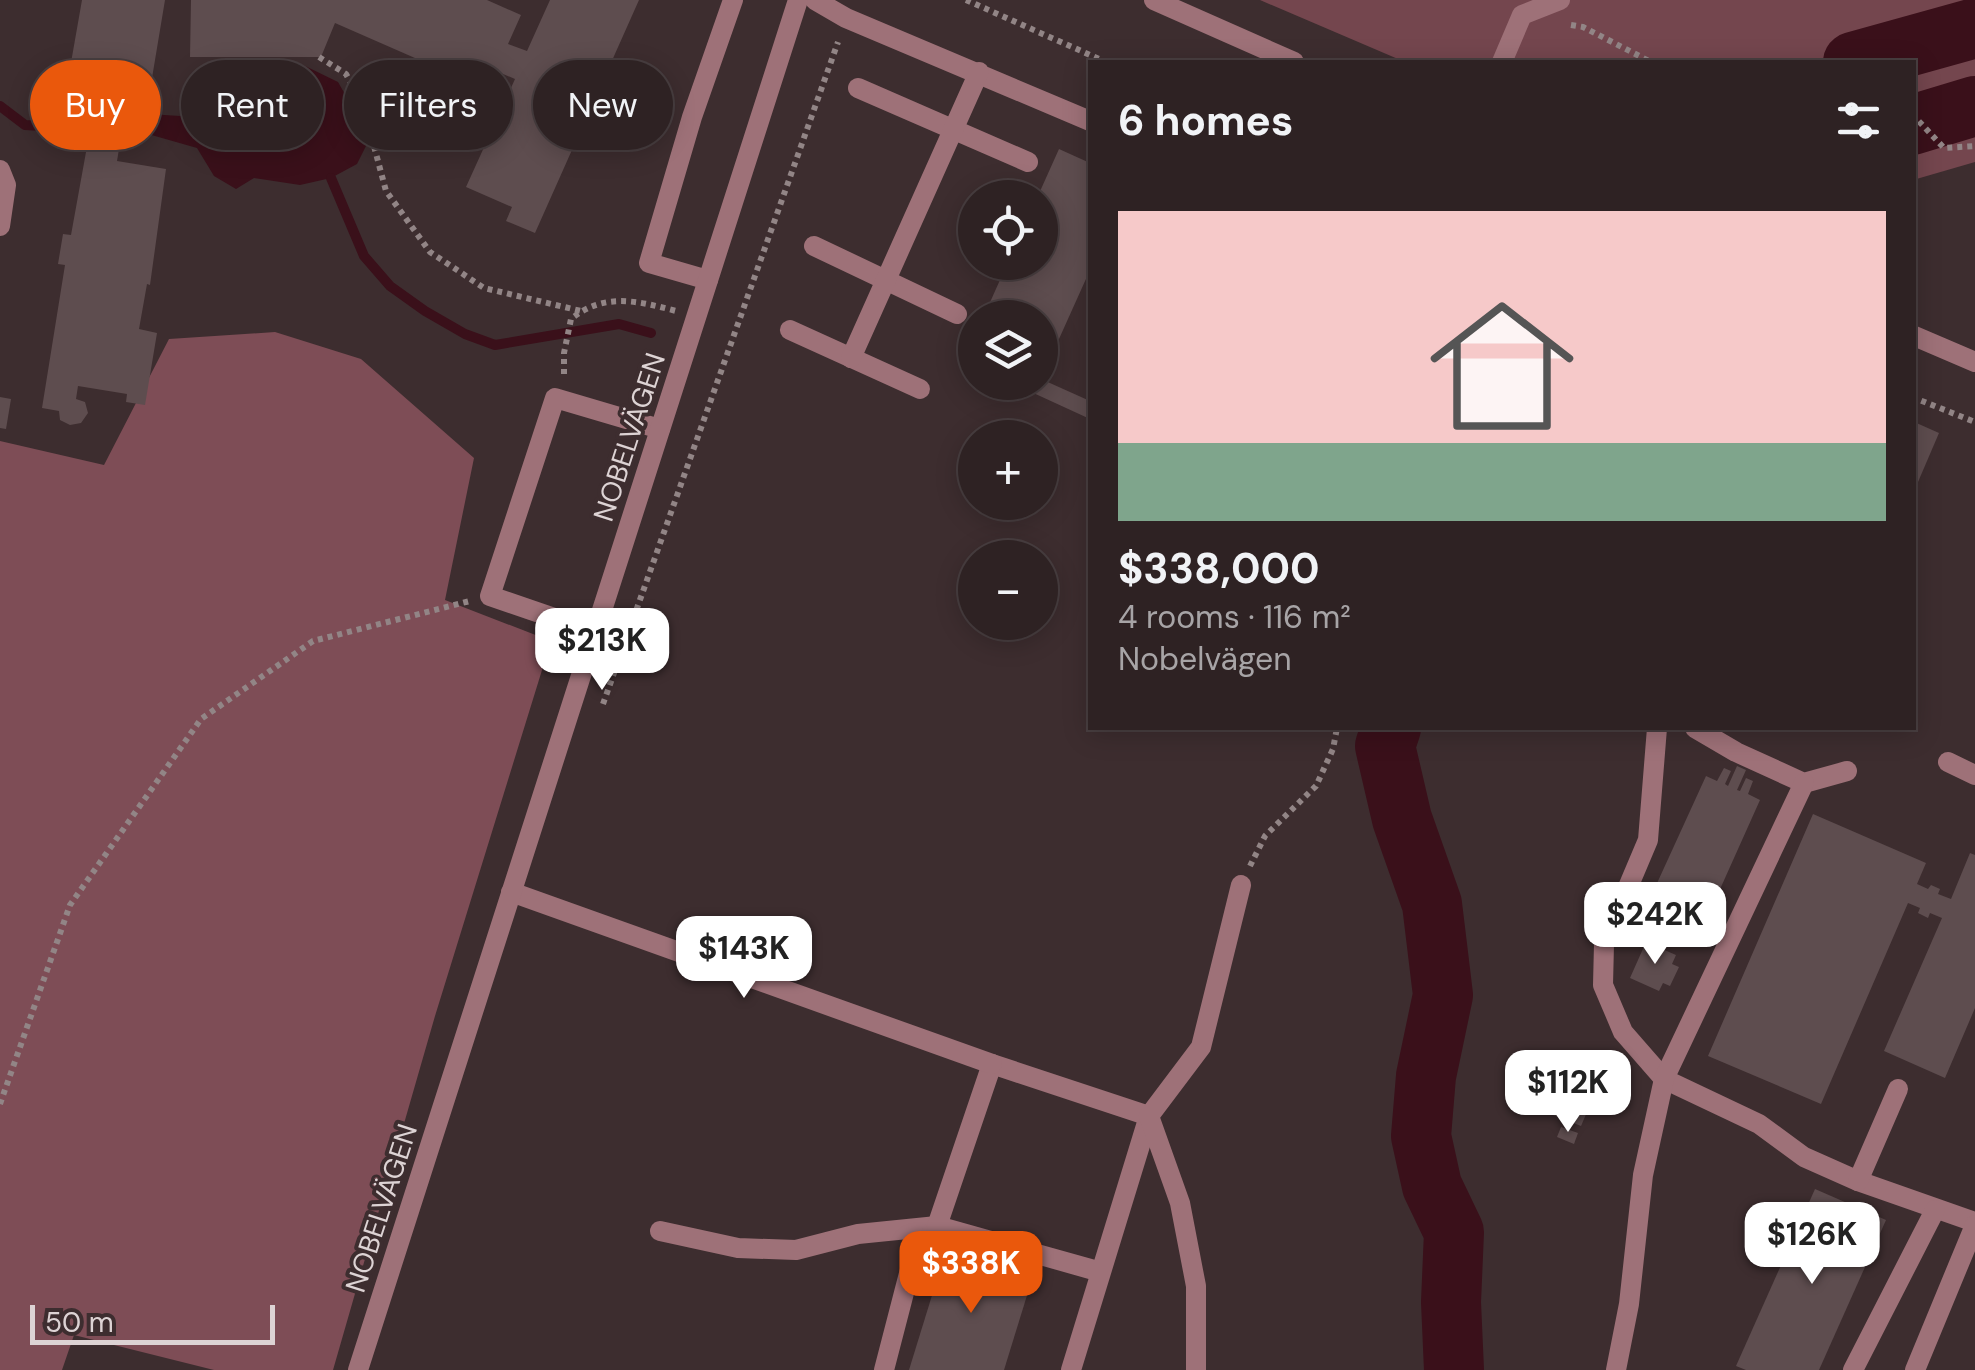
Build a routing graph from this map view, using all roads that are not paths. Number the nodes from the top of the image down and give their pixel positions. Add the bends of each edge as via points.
1 (733, 0) edge
2 (798, 0) edge
3 (815, 0) edge
4 (1154, 0) edge
5 (1560, 0) edge
6 (1526, 8) edge
7 (1289, 60) edge
8 (1503, 60) edge
9 (979, 72) junction
10 (858, 88) dead end
11 (1088, 120) edge
12 (954, 130) junction
13 (1028, 162) dead end
14 (0, 170) edge
15 (0, 226) edge
16 (814, 246) dead end
17 (708, 280) junction
18 (886, 280) junction
19 (958, 314) dead end
20 (790, 330) dead end
21 (1916, 337) edge
22 (851, 358) junction
23 (1975, 362) edge
24 (920, 389) dead end
25 (660, 429) junction
26 (595, 632) junction
27 (1657, 730) edge
28 (1698, 730) edge
29 (1948, 762) dead end
30 (1847, 771) dead end
31 (1975, 775) edge
32 (1804, 783) junction
33 (1241, 886) road end
34 (511, 892) junction
35 (992, 1064) junction
36 (1664, 1079) junction
37 (1898, 1089) dead end
38 (1149, 1116) junction
39 (1858, 1181) junction
40 (1935, 1210) junction
41 (1975, 1223) edge
42 (937, 1226) junction
43 (660, 1231) dead end
44 (1101, 1272) junction
45 (358, 1370) edge
46 (884, 1370) edge
47 (1071, 1370) edge
48 (1196, 1370) edge
49 (1616, 1370) edge
50 (1853, 1370) edge
51 (1915, 1370) edge

1 - 17 street via 649,263
2 - 17 street, NOBELVÄGEN
3 - 9 street
4 - 7 street
5 - 6 street
6 - 8 street
9 - 11 street
9 - 12 street
10 - 12 street
12 - 13 street
12 - 18 street
14 - 15 street via 6,185
16 - 18 street
17 - 25 street, NOBELVÄGEN
18 - 19 street
18 - 22 street
20 - 22 street
21 - 23 street
22 - 24 street
25 - 26 street, NOBELVÄGEN
25 - 26 street via 555,398 490,596
26 - 34 street, NOBELVÄGEN
27 - 36 street via 1648,840 1604,944 1602,985 1623,1032
28 - 32 street
29 - 31 street
30 - 32 street
32 - 36 street
33 - 38 street via 1201,1047
34 - 35 street
34 - 45 street, NOBELVÄGEN
35 - 38 street
35 - 42 street
36 - 39 street
36 - 49 street via 1643,1175
37 - 39 street
38 - 44 street
38 - 48 street via 1184,1220 1196,1286
39 - 40 street
40 - 41 street
40 - 50 street
41 - 51 street
42 - 43 street via 858,1234 796,1250 738,1248
42 - 44 street
42 - 46 street via 912,1258
44 - 47 street

